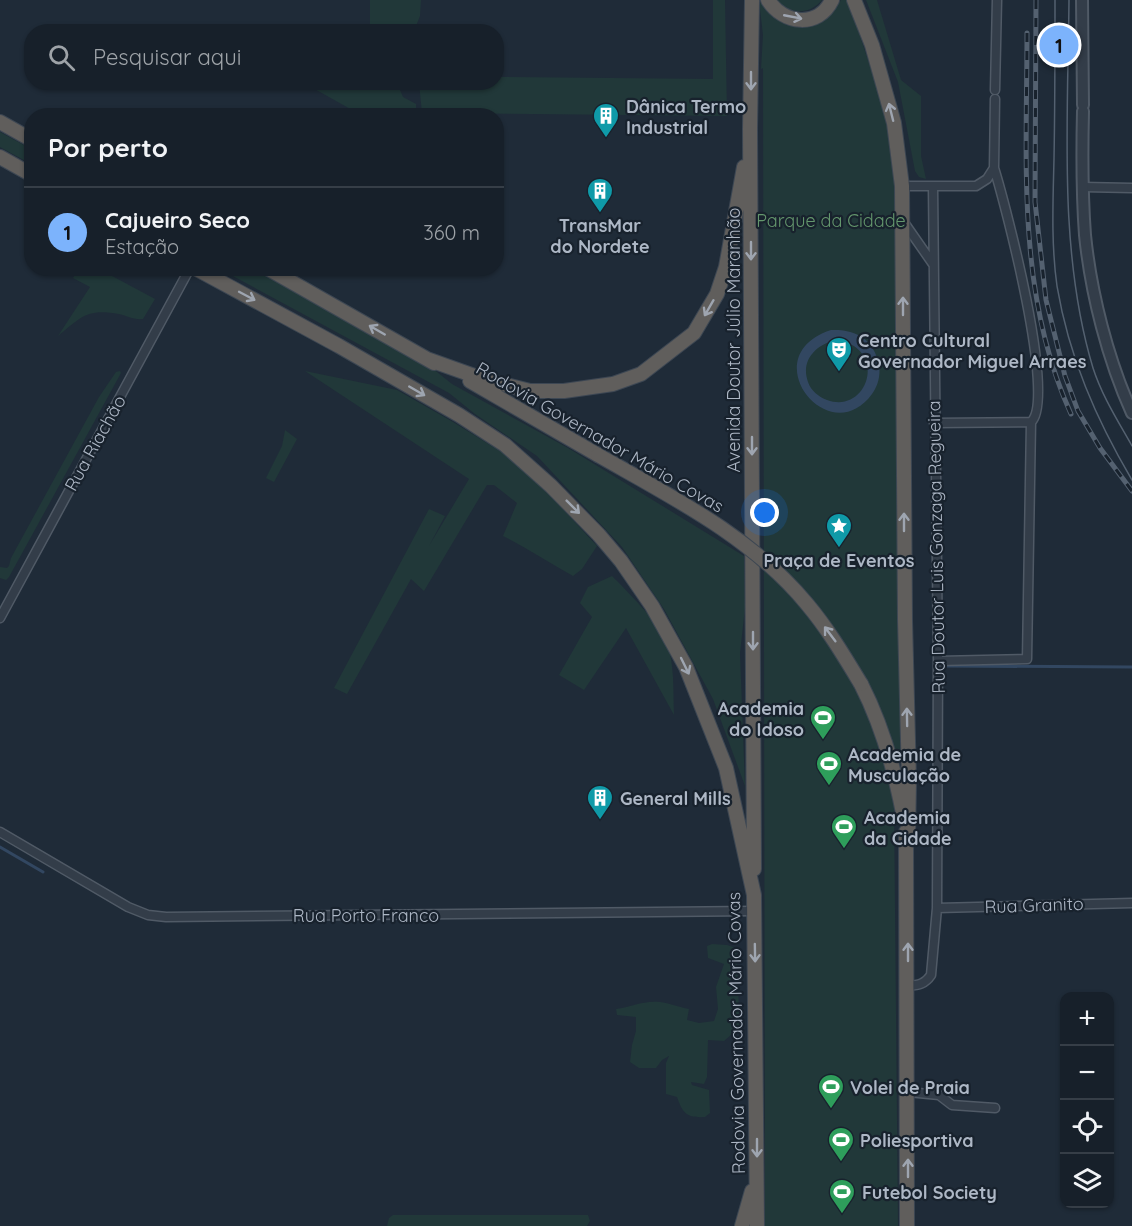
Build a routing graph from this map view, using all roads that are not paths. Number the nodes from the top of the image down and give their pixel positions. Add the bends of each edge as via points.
1 (752, 0) edge
2 (768, 0) edge
3 (832, 0) edge
4 (854, 0) edge
5 (997, 0) edge
6 (1082, 0) edge
7 (0, 114) edge
8 (0, 122) edge
9 (750, 129) junction
10 (17, 132) junction
11 (24, 136) edge
12 (0, 157) edge
13 (993, 168) junction
14 (24, 170) edge
15 (902, 186) junction
16 (933, 186) junction
17 (1083, 188) junction
18 (1132, 188) edge
19 (901, 219) junction
20 (933, 264) junction
21 (186, 276) edge
22 (210, 276) edge
23 (281, 276) edge
24 (428, 359) junction
25 (1132, 413) edge
26 (1031, 422) junction
27 (934, 423) junction
28 (0, 618) edge
29 (938, 661) junction
30 (0, 832) edge
31 (908, 838) junction
32 (754, 895) junction
33 (1132, 903) edge
34 (937, 908) junction
35 (754, 910) junction
36 (908, 986) junction
37 (908, 1092) junction
38 (995, 1108) dead end
39 (757, 1175) junction
40 (742, 1226) edge
41 (757, 1226) edge
42 (907, 1226) edge

1 -> 9 highway, Avenida Doutor Júlio Maranhão
2 -> 3 highway via 773,9 793,19 818,16
15 -> 4 highway via 894,123 872,45
5 - 13 street
6 - 17 street
7 - 10 street
8 - 10 highway
9 -> 24 highway via 726,267 717,294 694,333 657,363 641,374 613,384 530,391
9 -> 32 highway, Avenida Doutor Júlio Maranhão
10 - 11 highway
12 - 14 highway
13 - 16 street via 987,179 976,186
13 - 26 street via 1007,211 1033,335 1038,408
15 - 16 street
15 - 19 highway
16 - 20 street, Rua Doutor Luis Gonzaga Regueira
17 - 18 street
17 - 25 street via 1092,279 1106,337
19 - 20 street
31 -> 19 highway
20 - 27 street, Rua Doutor Luis Gonzaga Regueira
21 - 28 street, Rua Riachão
22 -> 32 highway, Rodovia Governador Mário Covas via 327,339 505,445 599,535 652,606 686,666 726,768
24 -> 23 highway, Rodovia Governador Mário Covas
31 -> 24 highway, Rodovia Governador Mário Covas, bridge via 887,745 872,705 837,643 807,603 749,547 687,506
26 - 27 street
26 - 29 street via 1027,659
27 - 29 street, Rua Doutor Luis Gonzaga Regueira
29 - 34 street, Rua Doutor Luis Gonzaga Regueira
30 - 35 street, Rua Porto Franco via 128,906 148,915 166,917
36 -> 31 highway, Rodovia Governador Mário Covas
32 - 35 highway, Rodovia Governador Mário Covas
33 - 34 street, Rua Granito
34 - 36 street, Rua Doutor Luis Gonzaga Regueira via 931,975 921,984
35 -> 39 highway, Rodovia Governador Mário Covas
36 - 37 highway, Rodovia Governador Mário Covas
37 - 38 street via 939,1095 952,1105
42 -> 37 highway, Rodovia Governador Mário Covas
39 - 40 highway
39 - 41 highway, Rodovia Governador Mário Covas

